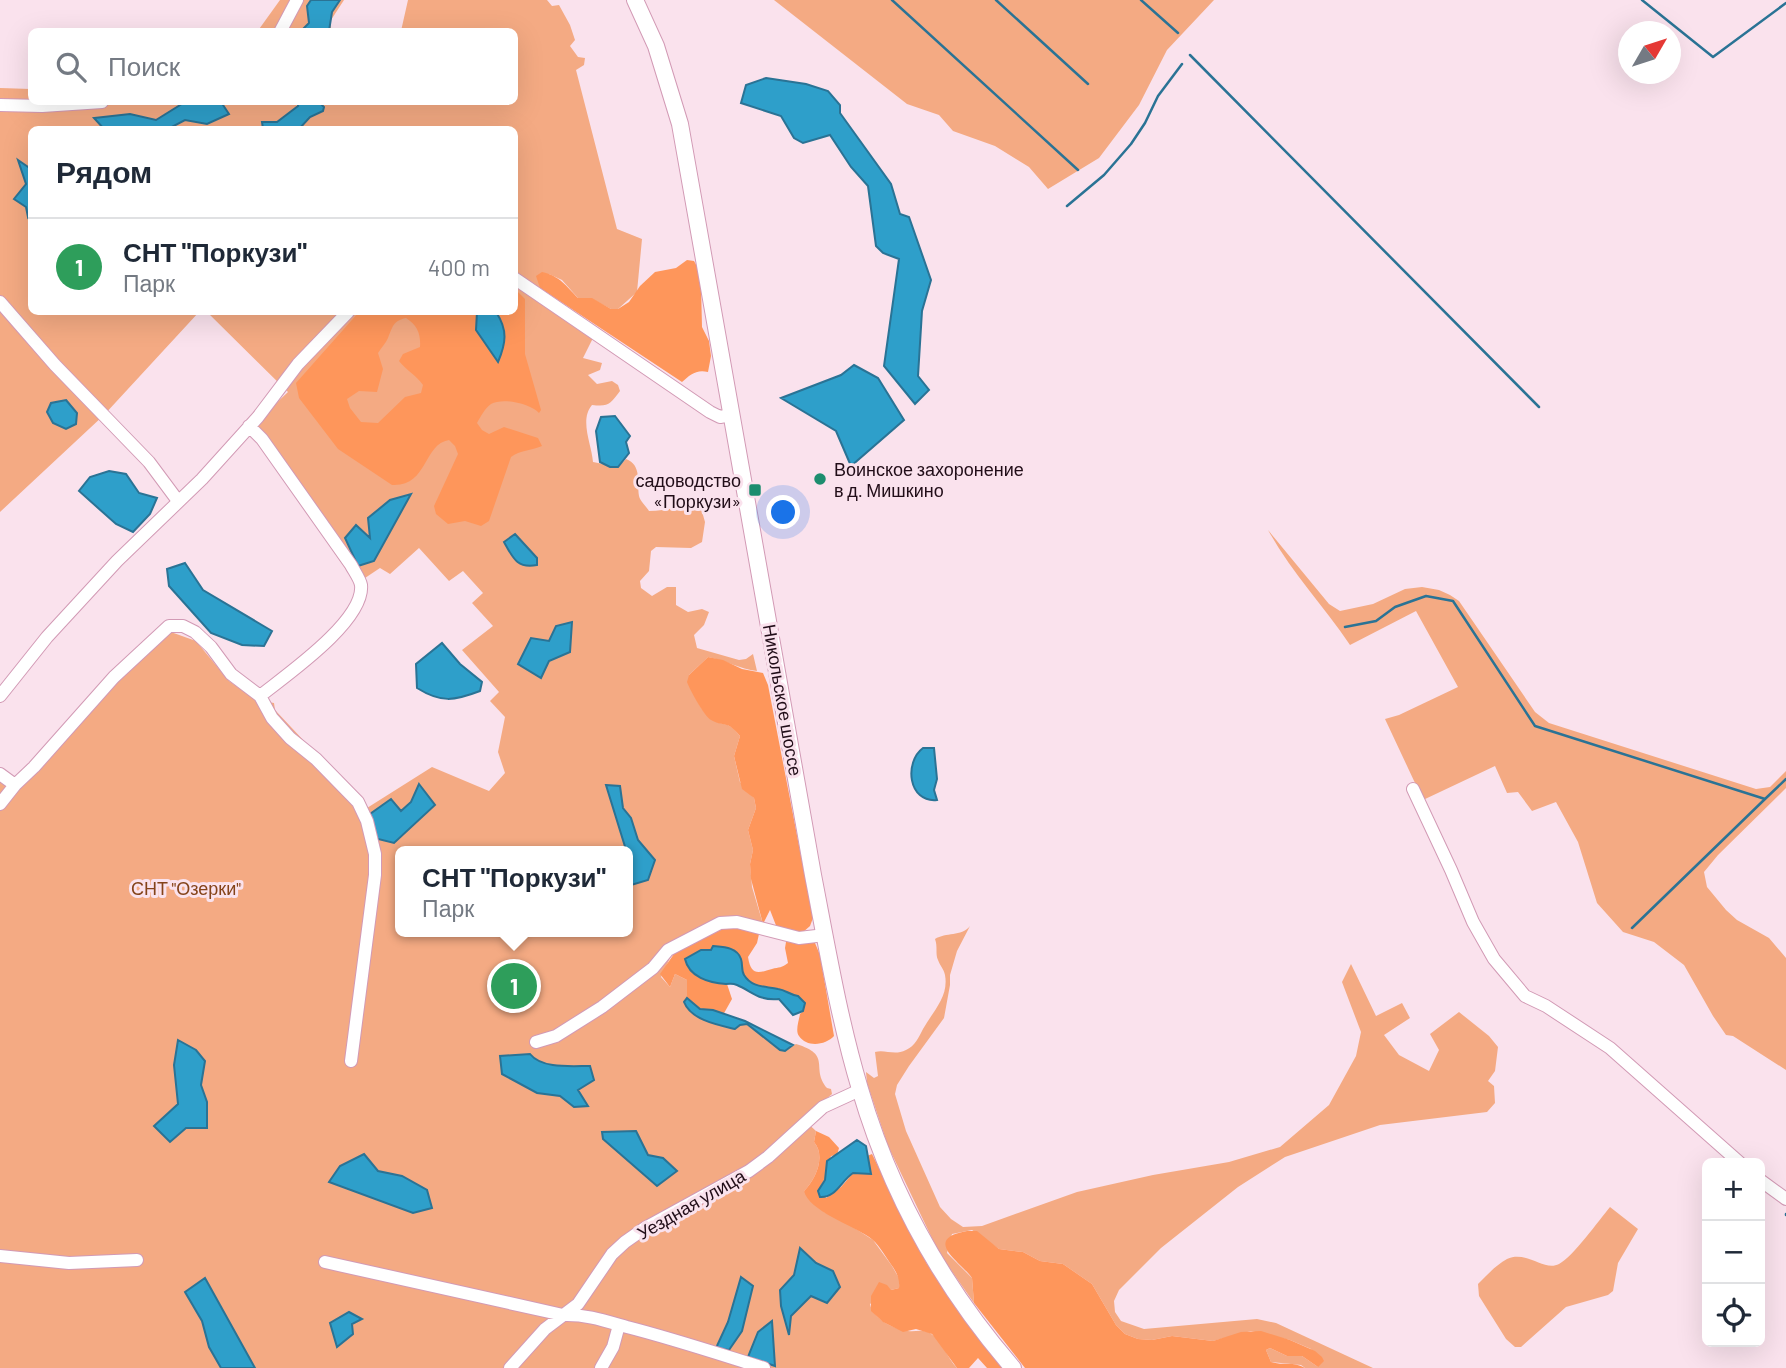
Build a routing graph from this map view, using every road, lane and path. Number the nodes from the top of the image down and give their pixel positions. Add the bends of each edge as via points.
1 (297, 0) edge
2 (635, 0) edge
3 (282, 28) edge
4 (0, 105) edge
5 (57, 105) edge
6 (518, 281) edge
7 (0, 302) edge
8 (345, 315) edge
9 (731, 415) junction
10 (249, 426) junction
11 (178, 502) junction
12 (0, 696) edge
13 (260, 696) junction
14 (0, 774) edge
15 (15, 785) junction
16 (1413, 789) dead end
17 (0, 804) edge
18 (825, 935) junction
19 (536, 1042) dead end
20 (351, 1060) dead end
21 (860, 1090) junction
22 (1734, 1158) edge
23 (1765, 1184) edge
24 (1786, 1199) edge
25 (0, 1256) edge
26 (137, 1260) dead end
27 (325, 1262) dead end
28 (563, 1315) junction
29 (619, 1325) junction
30 (510, 1368) edge
31 (601, 1368) edge
32 (764, 1368) edge
33 (1013, 1368) edge

1 - 3 street
2 - 9 main road, Никольское шоссе via 656,46 680,124
4 - 5 street
6 - 9 street via 710,412 720,417
7 - 11 street via 149,463
8 - 10 street via 298,364
9 - 18 main road, Никольское шоссе
10 - 11 street
10 - 13 street via 351,565 361,586 346,622
11 - 12 street via 47,637
13 - 15 street via 231,674 195,632 169,626 114,677
13 - 20 street via 290,738 358,802 367,821 375,875
14 - 15 street
15 - 17 street
16 - 22 street via 1473,922 1494,959 1525,996 1610,1048
18 - 19 street via 800,938 737,922 720,923 668,950 653,968 602,1007 555,1036
18 - 21 main road, Никольское шоссе
21 - 28 street, Уездная улица via 823,1107 749,1171 625,1242 578,1304
21 - 33 main road, Никольское шоссе via 893,1178 933,1258
23 - 24 street
25 - 26 street via 69,1263
27 - 28 street
28 - 29 street
28 - 30 street, Уездная улица
29 - 31 street
29 - 32 street

